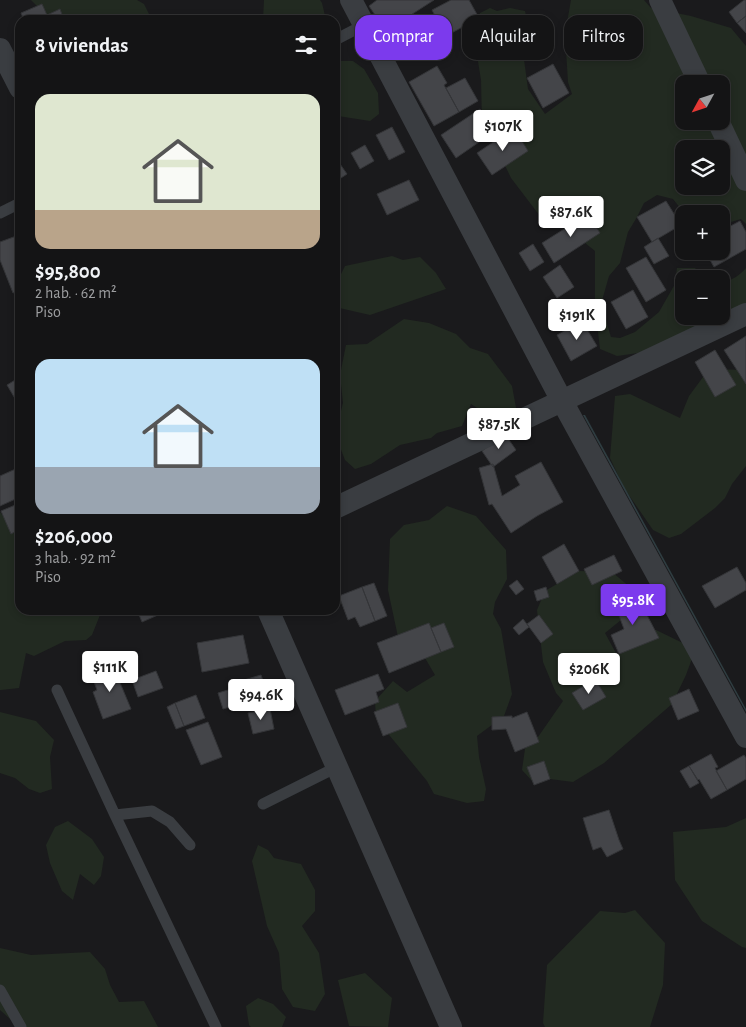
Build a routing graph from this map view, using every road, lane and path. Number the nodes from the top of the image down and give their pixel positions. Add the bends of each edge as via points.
1 (351, 0) edge
2 (660, 0) edge
3 (359, 15) edge
4 (355, 30) edge
5 (340, 37) edge
6 (0, 49) edge
7 (382, 60) edge
8 (696, 75) edge
9 (15, 78) edge
10 (722, 130) edge
11 (746, 180) edge
12 (15, 206) edge
13 (0, 213) edge
14 (746, 314) edge
15 (562, 401) junction
16 (340, 506) edge
17 (270, 615) edge
18 (57, 690) dead end
19 (746, 737) edge
20 (337, 767) junction
21 (263, 804) dead end
22 (115, 815) junction
23 (190, 845) dead end
24 (0, 990) edge
25 (21, 1027) edge
26 (216, 1027) edge
27 (451, 1027) edge

1 - 3 street
2 - 8 street
4 - 5 lane
6 - 9 street
7 - 15 street
10 - 11 street
12 - 13 lane
14 - 15 street
15 - 16 street
15 - 19 street
17 - 20 street
18 - 22 lane
20 - 21 lane
20 - 27 street
22 - 23 lane via 152,811 170,822
22 - 26 lane
24 - 25 lane

